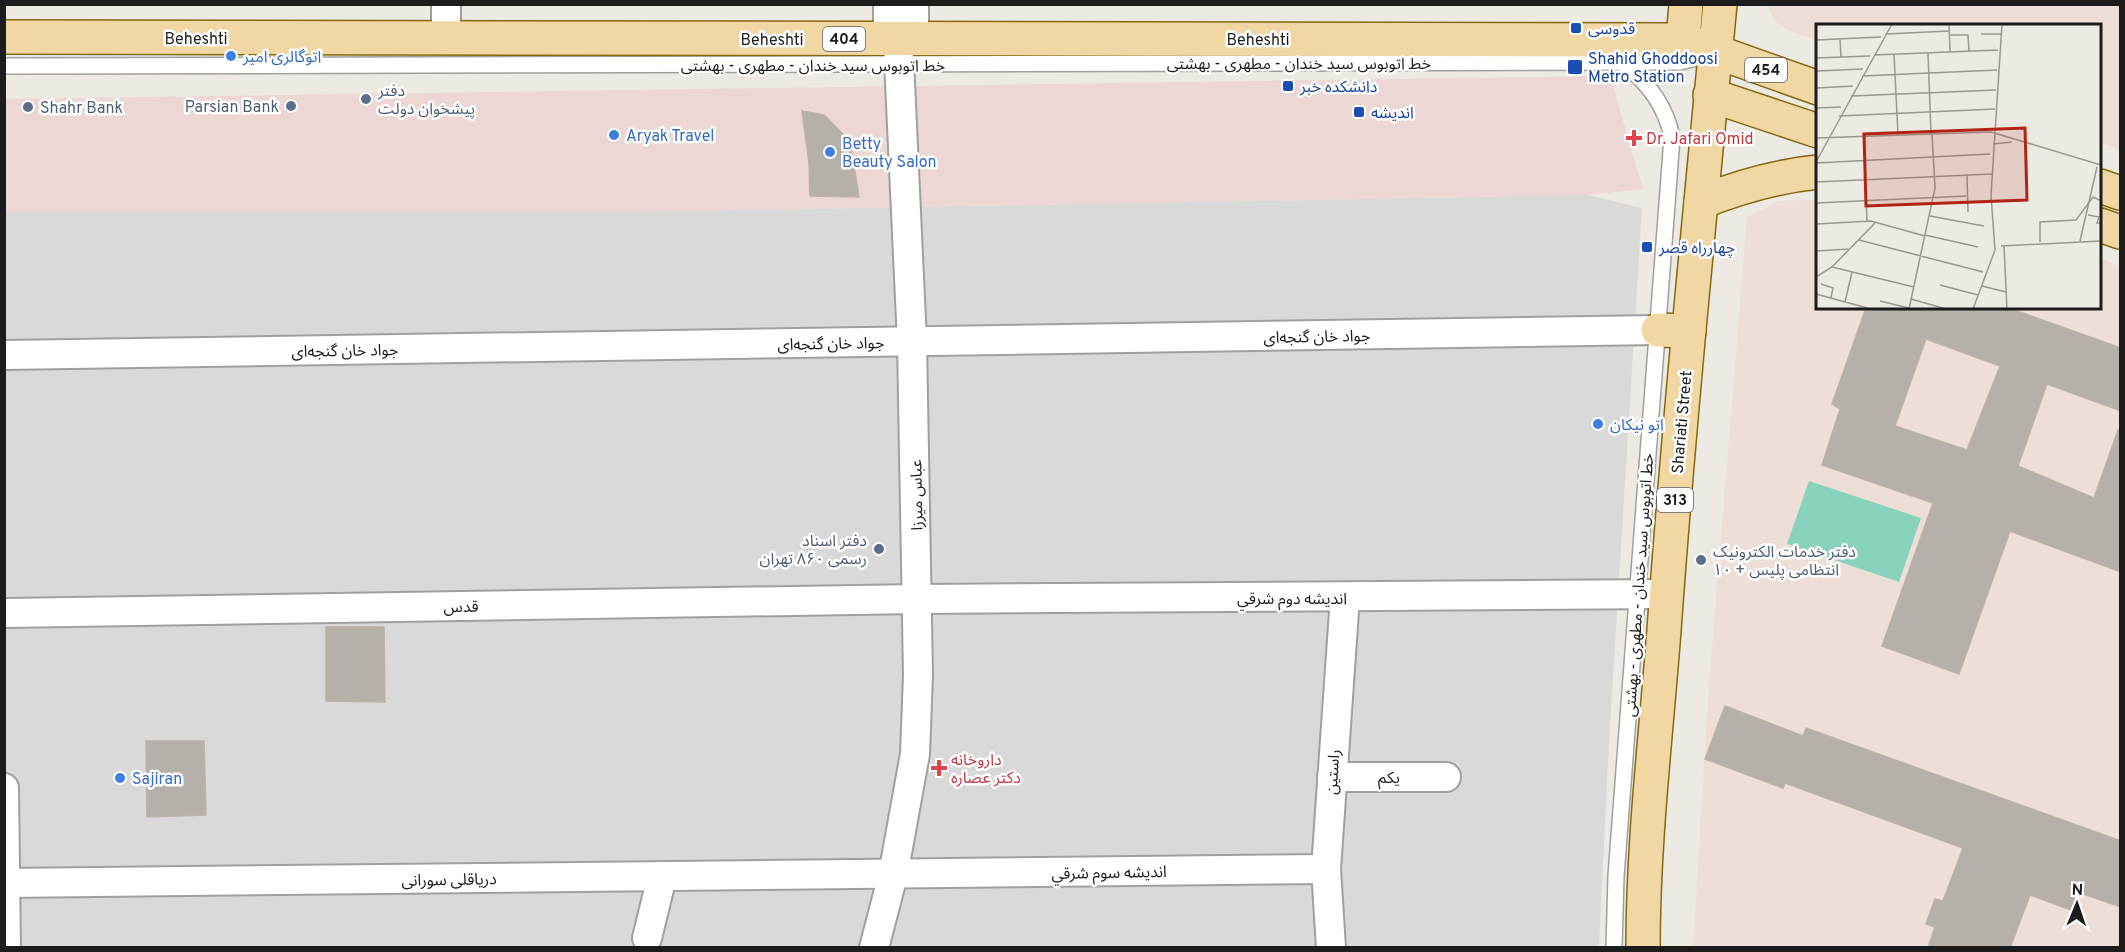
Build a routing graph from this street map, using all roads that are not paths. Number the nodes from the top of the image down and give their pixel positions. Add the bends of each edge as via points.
1 (446, 4) edge
2 (888, 4) edge
3 (914, 4) edge
4 (1686, 4) edge
5 (1720, 4) edge
6 (4, 37) edge
7 (446, 38) junction
8 (1683, 40) junction
9 (900, 45) junction
10 (1715, 53) junction
11 (1620, 62) junction
12 (4, 66) edge
13 (1816, 87) edge
14 (1710, 95) junction
15 (1816, 130) edge
16 (1816, 172) edge
17 (2101, 186) edge
18 (2121, 193) edge
19 (1701, 202) junction
20 (2101, 225) edge
21 (2121, 232) edge
22 (1674, 331) junction
23 (912, 342) junction
24 (4, 355) edge
25 (1652, 594) junction
26 (1345, 597) junction
27 (918, 599) junction
28 (4, 613) edge
29 (1332, 777) junction
30 (1446, 777) dead end
31 (4, 788) edge
32 (1326, 869) junction
33 (893, 875) junction
34 (662, 877) junction
35 (5, 883) edge
36 (646, 938) dead end
37 (6, 948) edge
38 (874, 948) edge
39 (1331, 948) edge
40 (1614, 948) edge
41 (1643, 948) edge

1 - 7 street
2 - 9 street
3 - 9 street
4 - 8 main road
5 - 10 main road, Shariati Street / 313
6 - 7 main road, Beheshti / 404
7 - 9 main road, Beheshti / 404
8 - 9 main road, Beheshti / 404
8 - 10 main road, 454
9 - 11 lane, خط اتوبوس سید خندان - مطهری - بهشتی
9 - 12 lane, خط اتوبوس سید خندان - مطهری - بهشتی
9 - 23 street, عباس میرزا
10 - 11 lane, خط اتوبوس سید خندان - مطهری - بهشتی via 1680,62
10 - 13 main road, 454
10 - 14 main road, Shariati Street / 313
11 - 22 lane via 1653,93 1666,114 1672,138
14 - 15 main road, 454
14 - 19 main road, Shariati Street / 313
16 - 19 main road via 1765,180
17 - 18 main road
19 - 22 main road, Shariati Street / 313
20 - 21 main road
22 - 23 street, جواد خان گنجه‌ای
22 - 25 main road, Shariati Street / 313
23 - 24 street, جواد خان گنجه‌ای
23 - 27 street, عباس میرزا
25 - 26 street, انديشه دوم شرقي
25 - 40 lane, خط اتوبوس سید خندان - مطهری - بهشتی via 1616,876
25 - 41 main road, Shariati Street / 313
26 - 27 street, انديشه دوم شرقي
26 - 29 street, راستین
27 - 28 street, قدس
27 - 33 street, عباس میرزا via 915,754
29 - 30 street, یکم
29 - 32 street, راستین
31 - 35 street
32 - 33 street, اندیشه سوم شرقي
32 - 39 street, راستین
33 - 34 street, دریاقلی سورانی
33 - 38 street, عباس میرزا
34 - 35 street, دریاقلی سورانی
34 - 36 street
35 - 37 street

